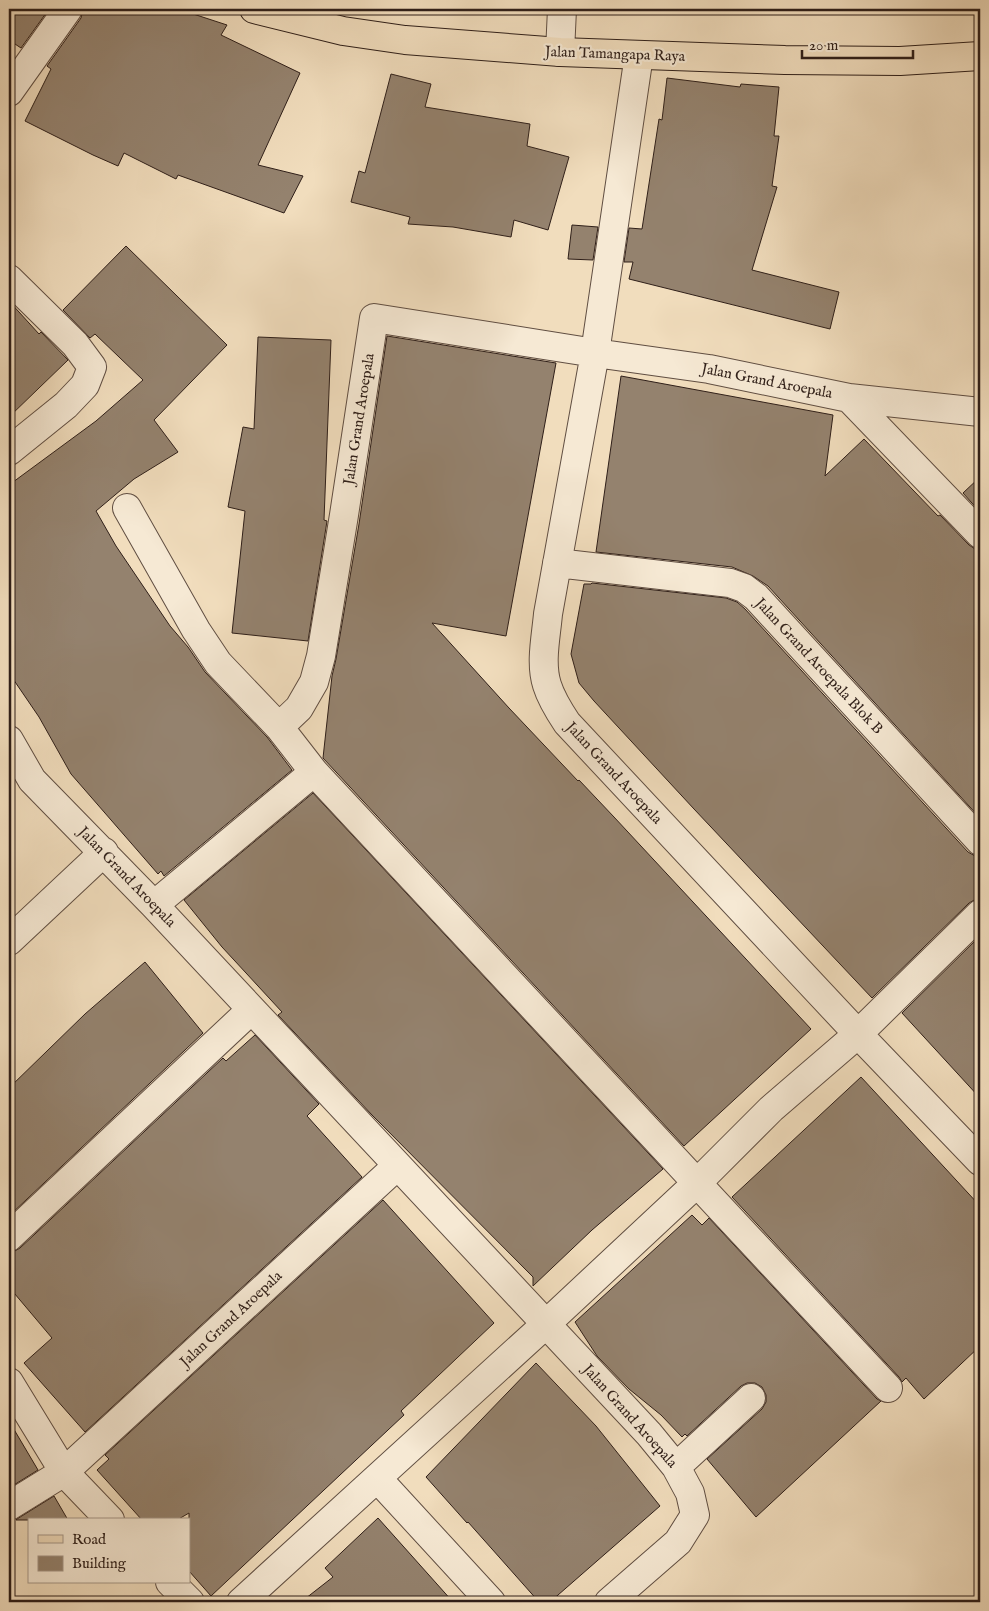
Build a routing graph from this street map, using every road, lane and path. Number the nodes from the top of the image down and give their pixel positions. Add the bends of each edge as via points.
1 (68, 9) edge
2 (254, 9) edge
3 (562, 9) edge
4 (560, 52) junction
5 (639, 55) junction
6 (980, 56) edge
7 (9, 92) edge
8 (9, 279) edge
9 (595, 353) junction
10 (850, 398) junction
11 (980, 412) edge
12 (9, 450) edge
13 (127, 508) dead end
14 (980, 534) edge
15 (557, 563) junction
16 (279, 727) junction
17 (9, 740) edge
18 (314, 772) junction
19 (980, 841) edge
20 (104, 852) junction
21 (154, 905) junction
22 (980, 914) edge
23 (9, 941) edge
24 (251, 1010) junction
25 (858, 1034) junction
26 (980, 1161) edge
27 (397, 1166) junction
28 (697, 1183) junction
29 (9, 1237) edge
30 (546, 1324) junction
31 (9, 1382) edge
32 (888, 1388) dead end
33 (751, 1398) dead end
34 (676, 1467) junction
35 (64, 1472) junction
36 (377, 1478) junction
37 (9, 1506) edge
38 (108, 1518) edge
39 (172, 1584) edge
40 (190, 1602) edge
41 (241, 1602) edge
42 (491, 1602) edge
43 (609, 1602) edge

1 - 7 street
2 - 4 main road, Jalan Tamangapa Raya via 343,31 404,40
3 - 4 street
4 - 5 main road, Jalan Tamangapa Raya
5 - 6 main road, Jalan Tamangapa Raya via 785,60
5 - 9 street, Jalan Grand Aroepala
8 - 12 street via 74,344 92,368 85,385 66,405
9 - 10 street, Jalan Grand Aroepala via 709,369
9 - 15 street, Jalan Grand Aroepala
9 - 16 street, Jalan Grand Aroepala via 374,318 321,656 314,682 299,708
10 - 11 street, Jalan Grand Aroepala
10 - 14 street, Jalan Grand Aroepala
13 - 16 street via 196,630 218,662
15 - 19 street, Jalan Grand Aroepala Blok B via 730,583 744,588 756,597
15 - 25 street, Jalan Grand Aroepala via 544,657 546,683 567,723
16 - 18 street
17 - 20 street, Jalan Grand Aroepala via 32,780
18 - 21 street
18 - 28 street
20 - 21 street, Jalan Grand Aroepala
20 - 23 street
21 - 24 street, Jalan Grand Aroepala
22 - 25 street
24 - 27 street, Jalan Grand Aroepala
24 - 29 street
25 - 26 street, Jalan Grand Aroepala
25 - 28 street via 771,1109
27 - 30 street, Jalan Grand Aroepala
27 - 35 street, Jalan Grand Aroepala
28 - 30 street
28 - 32 street
30 - 34 street, Jalan Grand Aroepala
30 - 36 street
31 - 35 street
33 - 34 street
34 - 43 street, Jalan Grand Aroepala via 690,1492 695,1515 678,1542
35 - 37 street, Jalan Grand Aroepala
35 - 38 street
36 - 41 street
36 - 42 street
39 - 40 street

